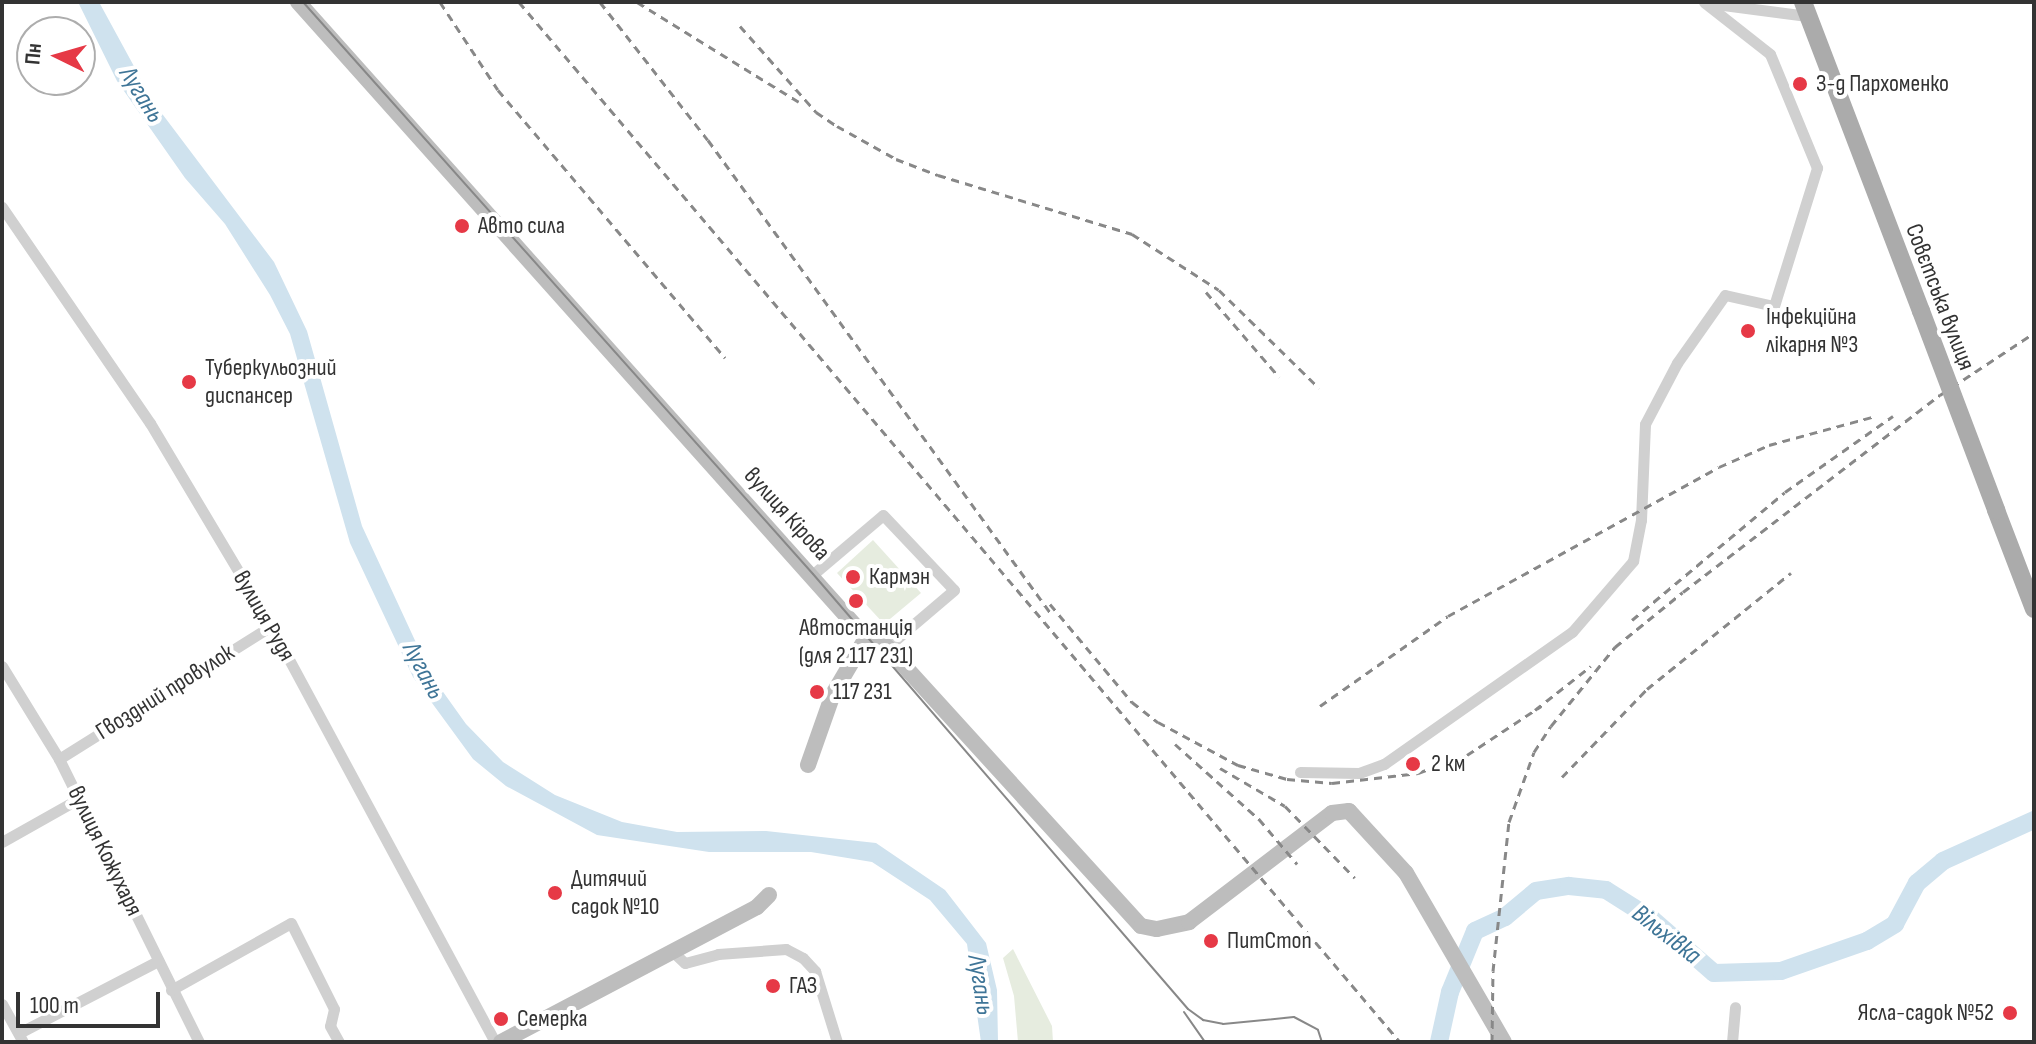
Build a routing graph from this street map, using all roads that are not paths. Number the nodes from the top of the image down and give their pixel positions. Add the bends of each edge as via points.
1 (298, 2) edge
2 (1704, 2) edge
3 (1805, 9) edge
4 (2, 207) edge
5 (811, 576) junction
6 (2034, 609) edge
7 (271, 626) junction
8 (866, 638) junction
9 (887, 647) junction
10 (2, 666) edge
11 (59, 759) junction
12 (808, 765) dead end
13 (1300, 772) dead end
14 (80, 798) junction
15 (2, 842) edge
16 (769, 895) dead end
17 (673, 952) junction
18 (158, 961) junction
19 (171, 990) junction
20 (2, 1004) edge
21 (1735, 1007) dead end
22 (21, 1037) edge
23 (199, 1042) edge
24 (339, 1042) edge
25 (495, 1042) edge
26 (501, 1042) edge
27 (837, 1042) edge
28 (1504, 1042) edge
29 (1732, 1042) edge

1 - 5 street, вулиця Кірова
2 - 3 street
2 - 13 street via 1770,54 1817,168 1774,306 1725,295 1677,363 1645,424 1641,520 1633,561 1572,632 1384,764 1359,773
3 - 6 main road, Совєтська вулиця, bridge
4 - 7 street, вулиця Рудя via 150,423
5 - 8 street, вулиця Кірова
5 - 9 street via 883,515 954,590
7 - 11 street, Гвоздний провулок
7 - 25 street, вулиця Рудя
8 - 9 street, вулиця Кірова
8 - 12 street via 833,694
9 - 28 street, вулиця Кірова via 1141,926 1157,929 1189,922 1332,813 1349,811 1406,873
10 - 11 street, вулиця Кожухаря
11 - 14 street, вулиця Кожухаря
14 - 15 street
14 - 18 street, вулиця Кожухаря
16 - 17 street via 757,907
17 - 26 street
17 - 27 street via 685,963 718,954 786,949 803,958 815,971
18 - 19 street, вулиця Кожухаря
18 - 22 street
19 - 23 street, вулиця Кожухаря
19 - 24 street via 291,923 334,1009 330,1026
20 - 22 street
21 - 29 street

